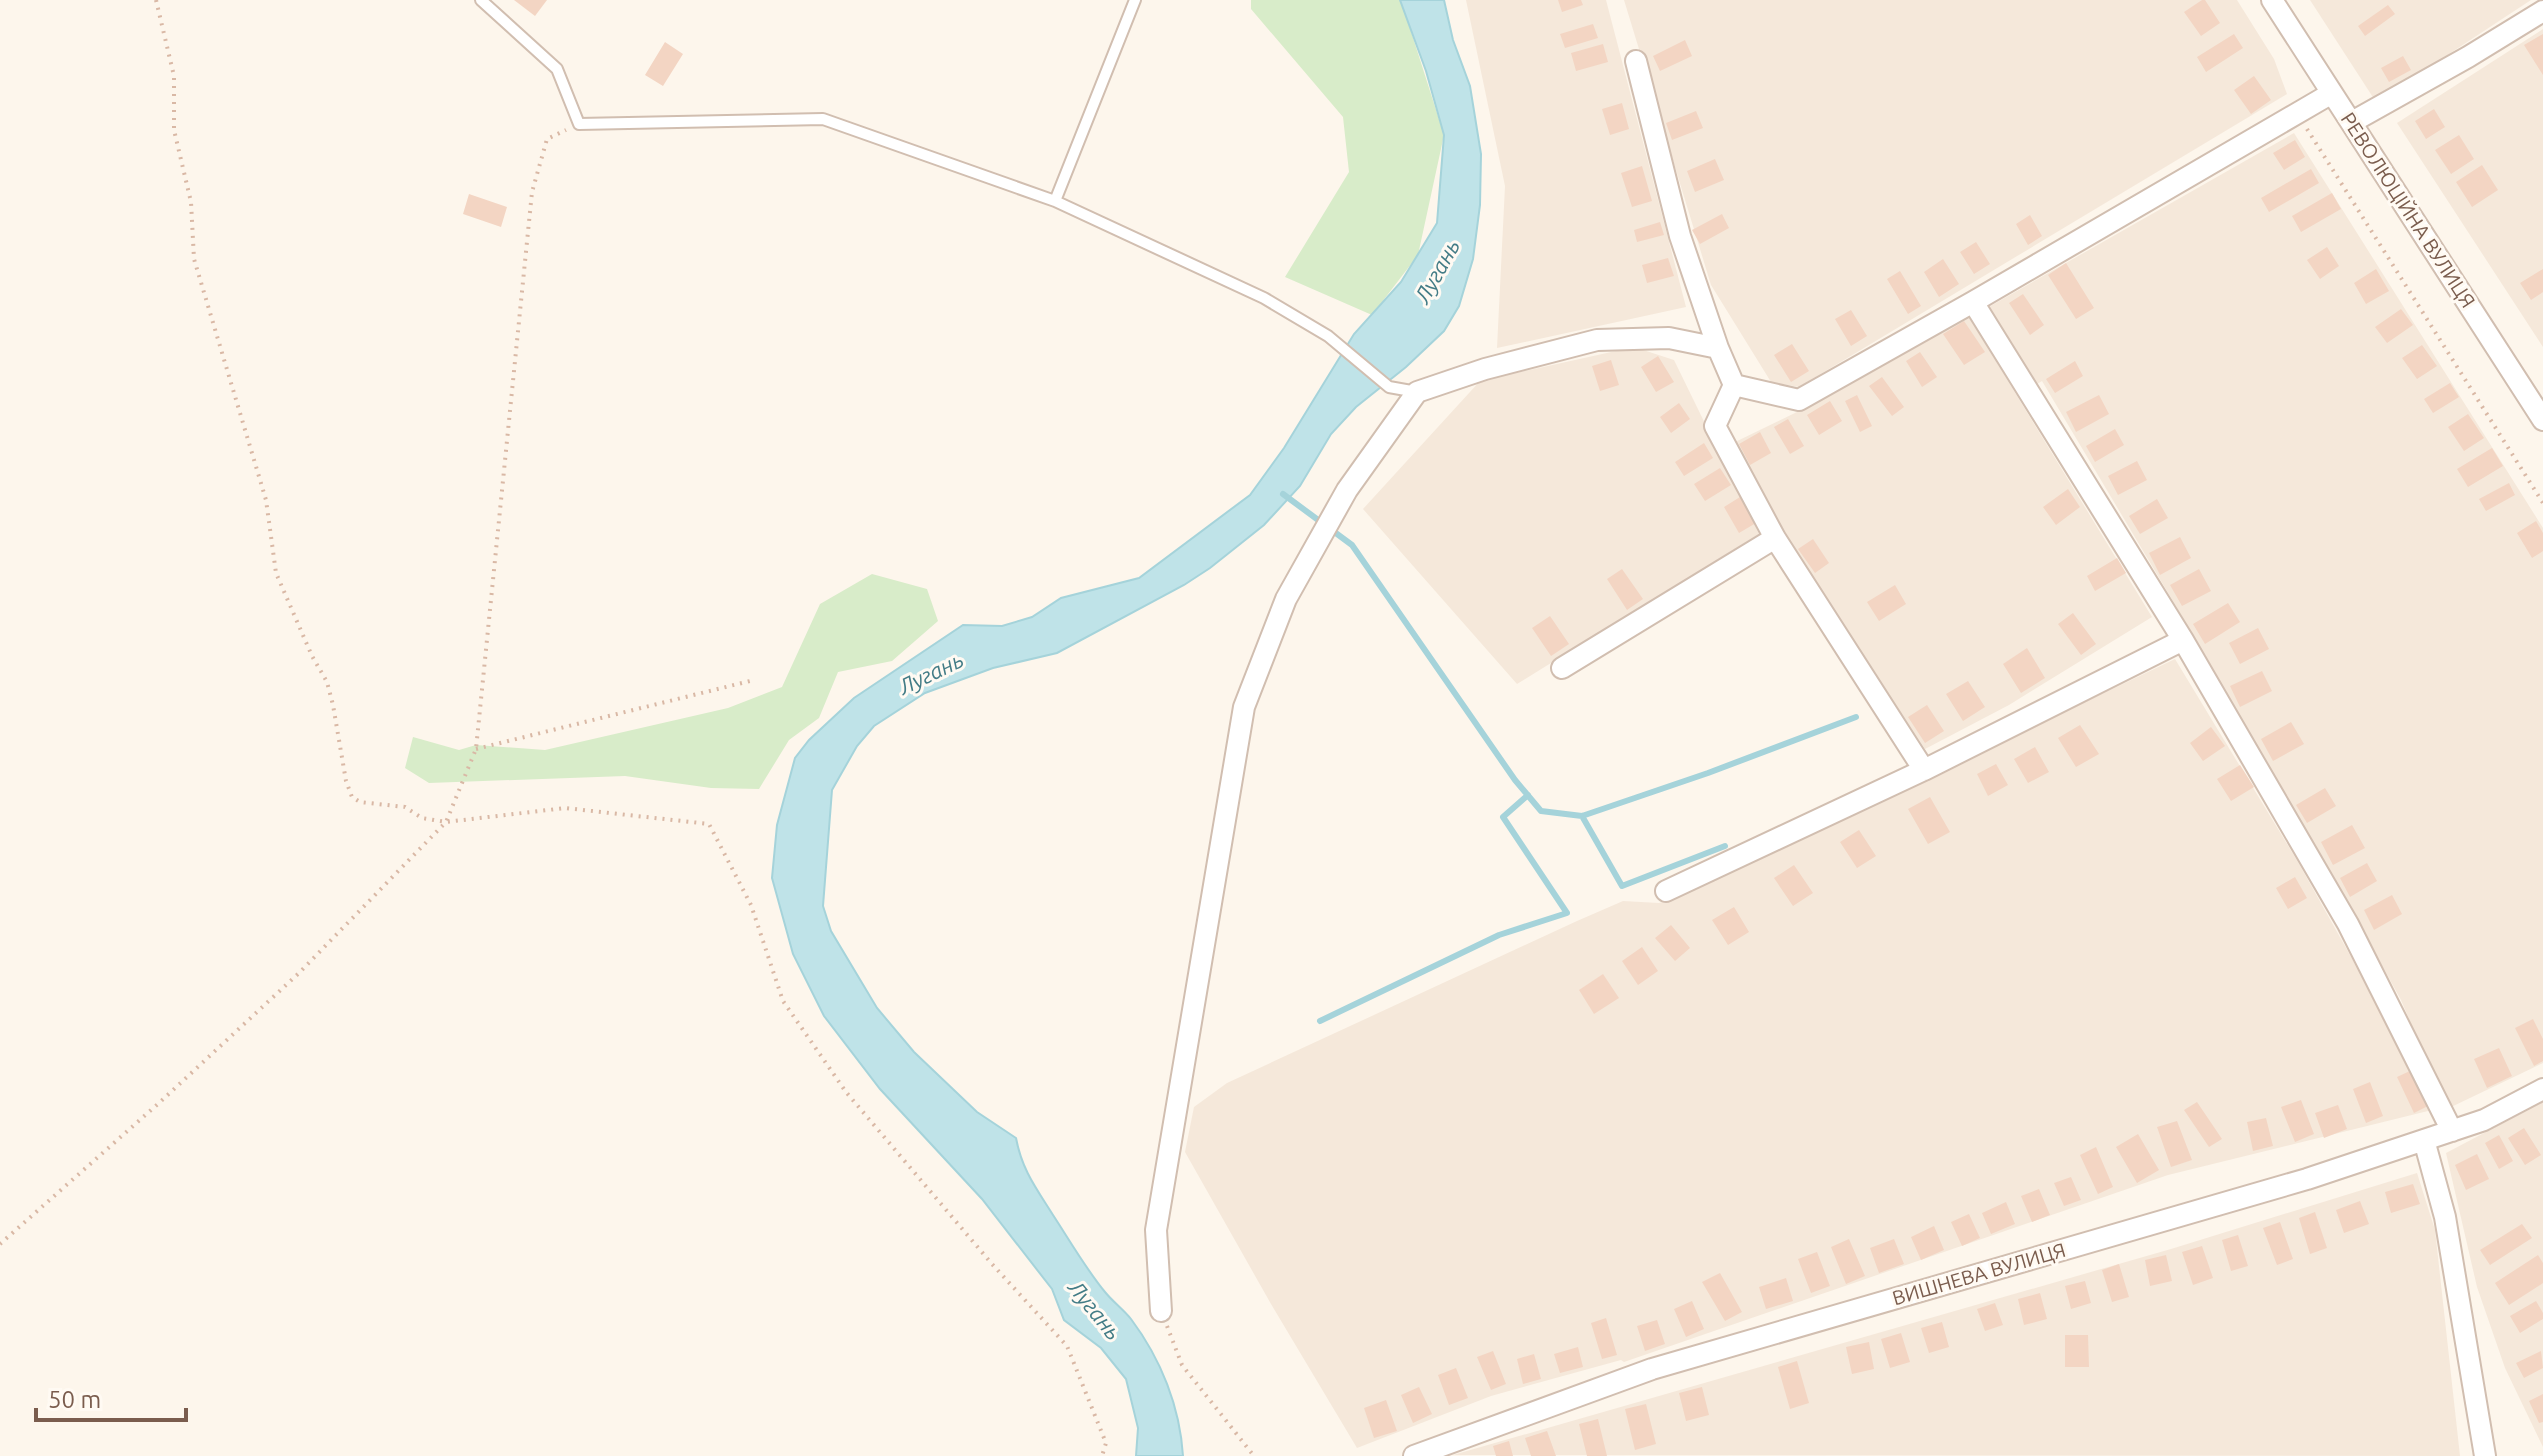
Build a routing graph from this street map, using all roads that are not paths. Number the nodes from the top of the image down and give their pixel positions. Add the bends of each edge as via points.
1 (481, 0) edge
2 (1135, 0) edge
3 (2272, 0) edge
4 (2543, 11) edge
5 (1636, 61) dead end
6 (2332, 93) junction
7 (2352, 122) junction
8 (1055, 201) junction
9 (1973, 302) junction
10 (1718, 348) junction
11 (1734, 385) junction
12 (1417, 392) junction
13 (2543, 420) edge
14 (1775, 538) junction
15 (2183, 640) junction
16 (1562, 668) dead end
17 (1924, 770) junction
18 (1666, 891) dead end
19 (2543, 1089) edge
20 (2452, 1131) junction
21 (2424, 1140) junction
22 (1161, 1311) road end
23 (1414, 1456) edge
24 (2485, 1456) edge

1 - 8 lane via 557,69 579,124 823,119
2 - 8 lane
3 - 6 street, РЕВОЛЮЦІЙНА ВУЛИЦЯ
4 - 7 street
5 - 10 street via 1680,236
6 - 7 street, РЕВОЛЮЦІЙНА ВУЛИЦЯ
6 - 9 street
7 - 13 street, РЕВОЛЮЦІЙНА ВУЛИЦЯ
8 - 12 lane via 1264,298 1328,336 1389,387
9 - 11 street via 1799,400
9 - 15 street
10 - 11 street
10 - 12 street via 1669,338 1597,340
11 - 14 street via 1715,426
12 - 22 street via 1347,490 1286,599 1244,707 1156,1230
14 - 16 street
14 - 17 street
15 - 17 street
15 - 20 street via 2348,924
17 - 18 street
19 - 20 street, ВИШНЕВА ВУЛИЦЯ
20 - 21 street, ВИШНЕВА ВУЛИЦЯ
21 - 23 street, ВИШНЕВА ВУЛИЦЯ via 2307,1179 1652,1369
21 - 24 street via 2445,1217

